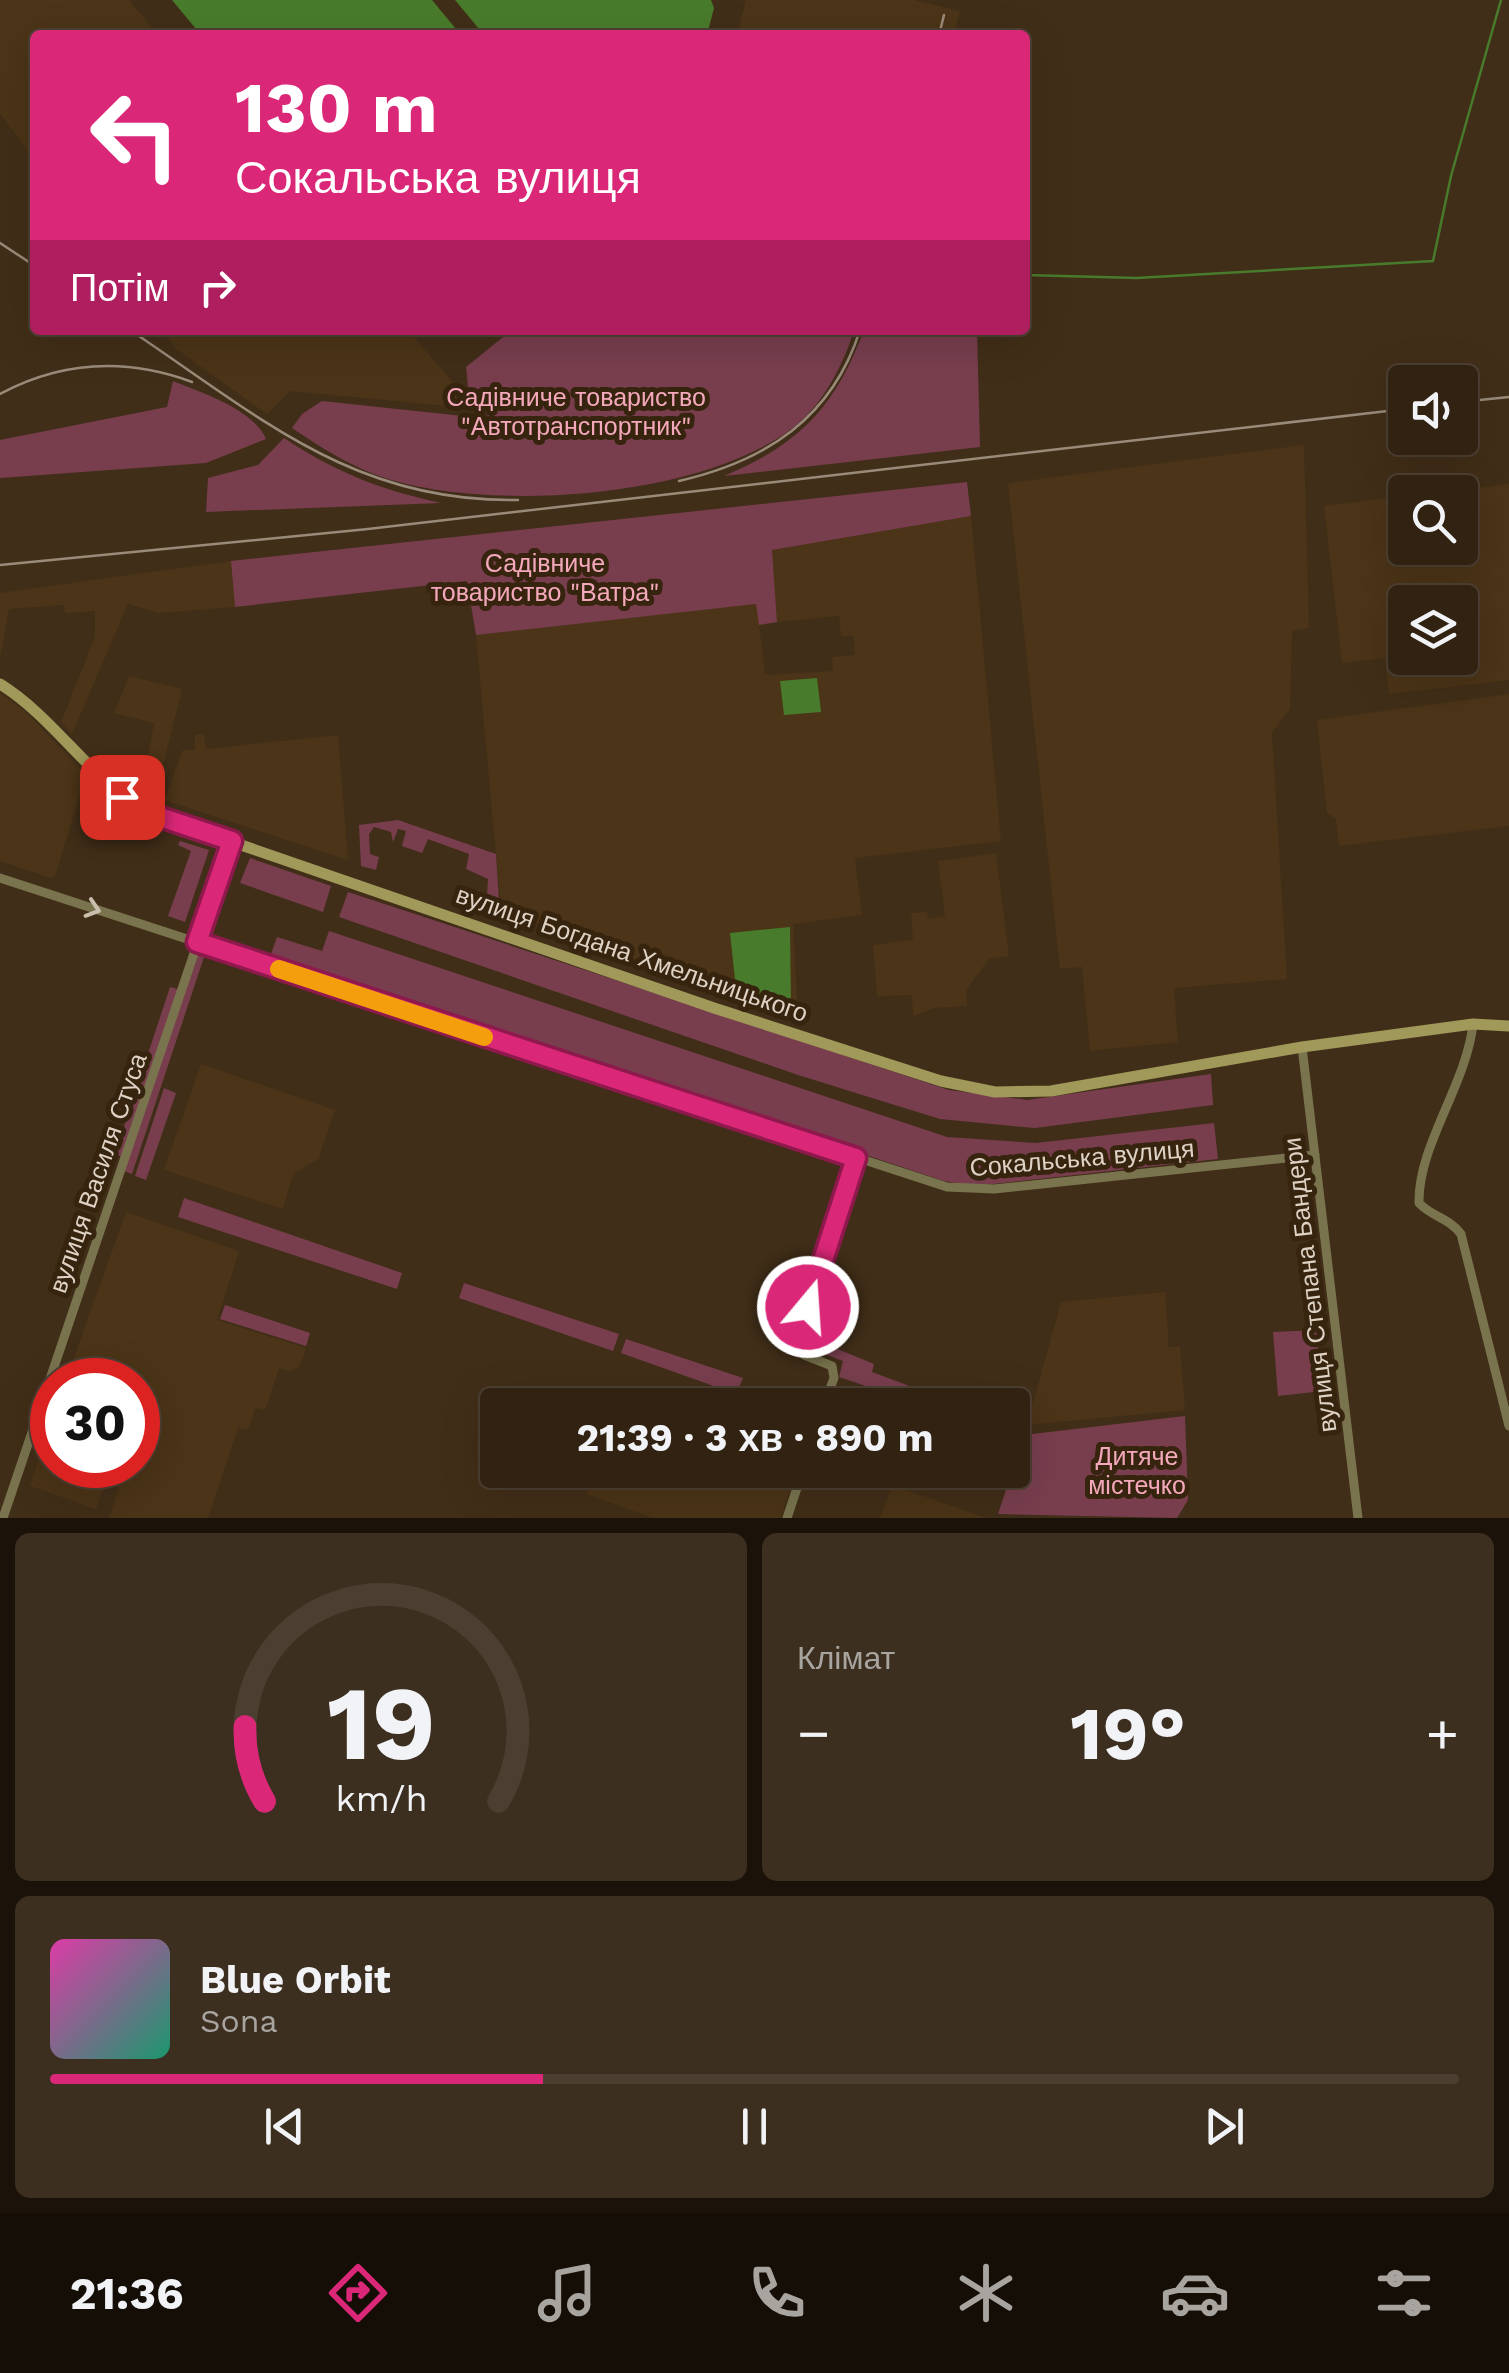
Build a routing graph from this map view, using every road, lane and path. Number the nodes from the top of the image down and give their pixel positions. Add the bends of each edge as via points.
1 (0, 684) edge
2 (232, 841) junction
3 (0, 878) edge
4 (197, 942) junction
5 (1473, 1024) junction
6 (1509, 1026) edge
7 (1302, 1047) junction
8 (1315, 1155) junction
9 (856, 1158) junction
10 (830, 1388) edge
11 (1509, 1426) edge
12 (797, 1488) edge
13 (3, 1518) edge
14 (787, 1518) edge
15 (1358, 1518) edge

1 - 2 street, вулиця Богдана Хмельницького via 48,721 122,797
2 - 4 street, вулиця Василя Стуса
2 - 7 street, вулиця Богдана Хмельницького via 733,1014 973,1089 1051,1091
3 -> 4 street, Сокальська вулиця
4 - 9 street, Сокальська вулиця
4 - 13 street, вулиця Василя Стуса
5 - 6 street, вулиця Богдана Хмельницького
5 - 7 street, вулиця Богдана Хмельницького
5 - 11 street via 1462,1079 1419,1180 1419,1203 1462,1234
7 - 8 street, вулиця Степана Бандери
8 - 9 street, Сокальська вулиця via 970,1191
8 - 15 street, вулиця Степана Бандери
9 - 10 street via 800,1340 804,1355 832,1366
12 - 14 street

